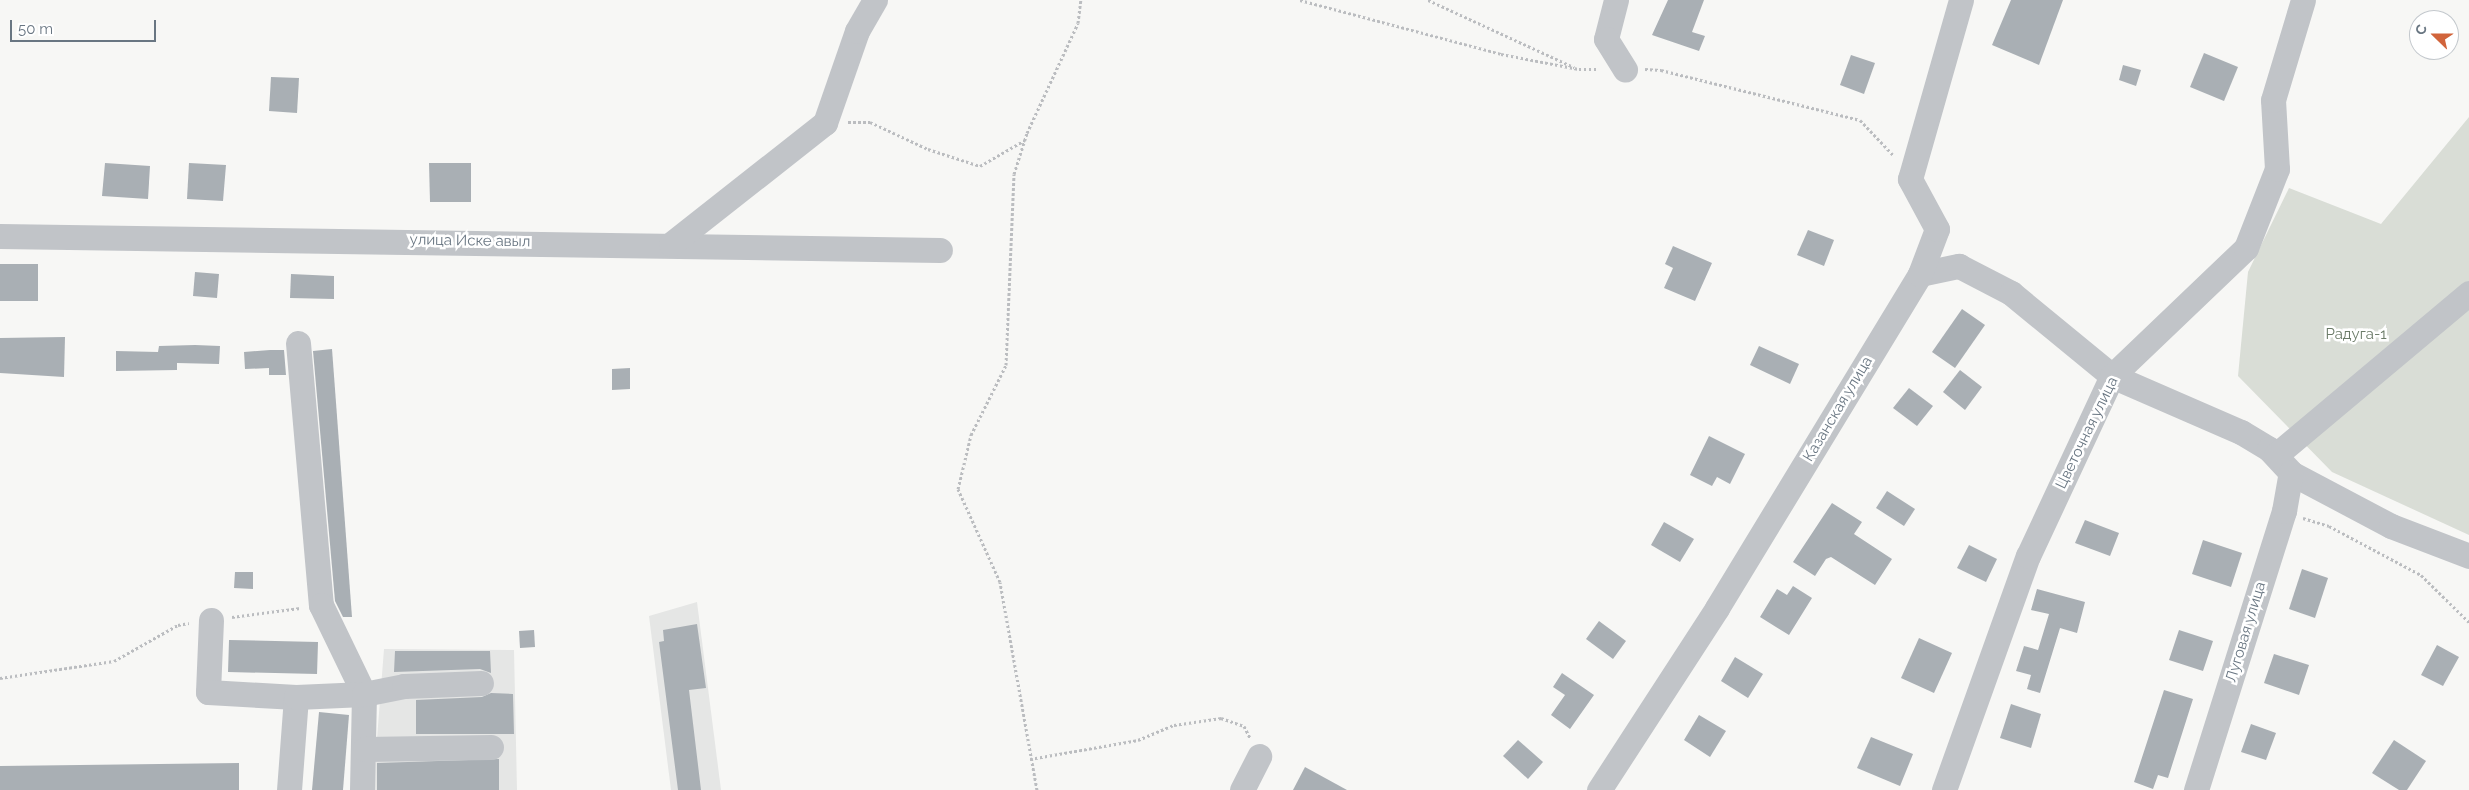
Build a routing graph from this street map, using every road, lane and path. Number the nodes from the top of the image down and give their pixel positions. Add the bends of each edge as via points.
1 (875, 0) edge
2 (1081, 0) edge
3 (1428, 0) edge
4 (1616, 0) edge
5 (1962, 0) edge
6 (2304, 0) edge
7 (1579, 69) dead end
8 (1625, 69) dead end
9 (825, 122) junction
10 (1025, 140) junction
11 (0, 236) edge
12 (671, 244) junction
13 (940, 250) dead end
14 (1920, 274) junction
15 (2469, 292) edge
16 (298, 343) dead end
17 (2112, 376) junction
18 (2284, 464) junction
19 (2284, 511) junction
20 (2465, 549) edge
21 (321, 605) junction
22 (211, 620) junction
23 (2469, 622) edge
24 (0, 678) edge
25 (481, 683) dead end
26 (364, 694) junction
27 (296, 697) junction
28 (491, 747) dead end
29 (365, 749) junction
30 (1259, 756) joint
31 (1030, 759) junction
32 (288, 790) edge
33 (362, 790) edge
34 (1037, 790) edge
35 (1242, 790) edge
36 (1599, 790) edge
37 (1944, 790) edge
38 (2196, 790) edge

1 - 9 street via 857,31
2 - 10 path via 1078,23
3 - 7 path
4 - 8 street via 1606,40
5 - 14 street, Казанская улица via 1910,179 1937,229
6 - 17 street, Цветочная улица via 2273,100 2277,169 2246,248
9 - 10 path via 870,122 928,149 980,166
9 - 12 street
10 - 31 path via 1014,174 1006,365 971,435 958,489 1000,582
11 - 12 street, улица Иске авыл
12 - 13 street, улица Иске авыл
14 - 17 street via 1959,266 2011,293
14 - 36 street, Казанская улица via 1717,608
15 - 18 street
16 - 21 street
17 - 18 street via 2219,421
17 - 37 street, Цветочная улица via 2028,556
18 - 19 street, Луговая улица
18 - 20 street via 2391,526
19 - 23 path via 2329,526 2421,575
19 - 38 street, Луговая улица
21 - 22 path
21 - 26 street
22 - 24 path via 178,625 114,661
22 - 27 street via 208,692
25 - 26 street via 404,686
26 - 27 street
26 - 29 street
27 - 32 street
28 - 29 street
29 - 33 street
30 - 31 path via 1244,726 1221,718 1174,725 1138,740
30 - 35 street
31 - 34 path

